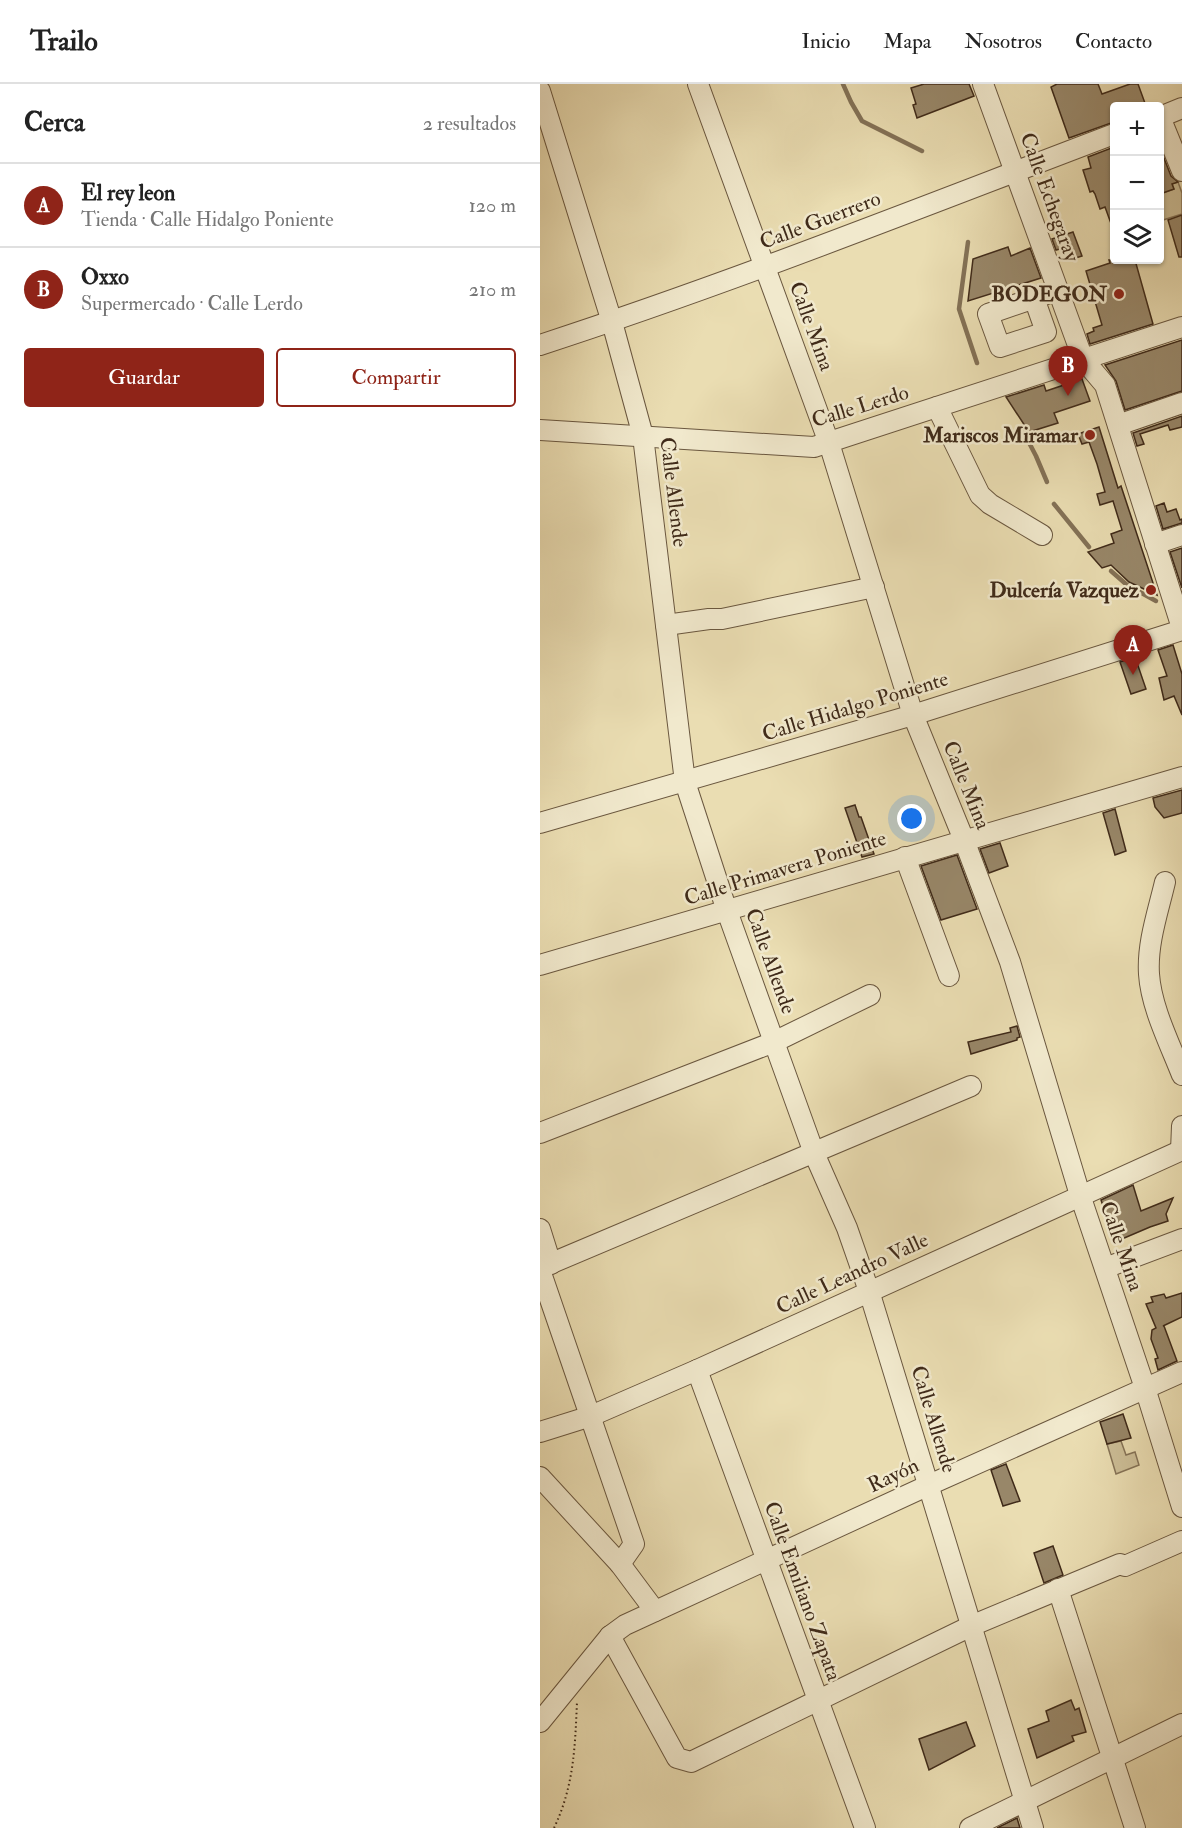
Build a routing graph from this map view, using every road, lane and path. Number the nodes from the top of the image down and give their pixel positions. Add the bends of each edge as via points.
1 (547, 84) edge
2 (698, 84) edge
3 (983, 84) edge
4 (540, 89) edge
5 (1182, 108) edge
6 (1164, 115) edge
7 (1164, 127) edge
8 (1110, 136) edge
9 (1016, 171) junction
10 (1182, 171) edge
11 (766, 267) junction
12 (1058, 290) junction
13 (1034, 298) dead end
14 (612, 322) junction
15 (1182, 327) edge
16 (540, 345) edge
17 (1083, 359) junction
18 (1182, 403) edge
19 (937, 407) junction
20 (1118, 426) junction
21 (540, 430) edge
22 (643, 436) junction
23 (829, 443) junction
24 (1042, 535) dead end
25 (1182, 535) edge
26 (1155, 544) junction
27 (874, 587) junction
28 (666, 625) junction
29 (1182, 629) edge
30 (913, 715) junction
31 (1182, 777) edge
32 (685, 782) junction
33 (540, 823) edge
34 (964, 840) junction
35 (905, 857) junction
36 (1165, 882) dead end
37 (727, 911) junction
38 (540, 965) edge
39 (949, 976) dead end
40 (870, 995) dead end
41 (774, 1042) junction
42 (1182, 1075) edge
43 (971, 1086) dead end
44 (1182, 1126) edge
45 (540, 1133) edge
46 (1181, 1150) edge
47 (814, 1153) junction
48 (1080, 1196) junction
49 (540, 1230) edge
50 (1182, 1239) edge
51 (544, 1267) edge
52 (1105, 1268) junction
53 (869, 1292) junction
54 (697, 1370) junction
55 (1182, 1372) edge
56 (1145, 1388) junction
57 (591, 1416) junction
58 (540, 1432) edge
59 (540, 1477) edge
60 (929, 1485) junction
61 (1182, 1507) edge
62 (1182, 1541) edge
63 (766, 1560) junction
64 (620, 1564) junction
65 (1058, 1589) junction
66 (656, 1611) junction
67 (971, 1626) junction
68 (617, 1631) junction
69 (572, 1682) junction
70 (818, 1700) junction
71 (540, 1722) edge
72 (1182, 1724) edge
73 (1113, 1758) junction
74 (1024, 1801) junction
75 (554, 1828) edge
76 (865, 1828) edge
77 (970, 1828) edge
78 (1033, 1828) edge
79 (1135, 1828) edge

1 - 4 street
2 - 11 street, Calle Mina
3 - 9 street, Calle Echegaray
4 - 14 street, Calle Allende
5 - 6 street
7 - 10 street
8 - 9 street, Calle Guerrero
9 - 11 street, Calle Guerrero
9 - 12 street, Calle Echegaray
11 - 14 street, Calle Guerrero
11 - 23 street, Calle Mina
12 - 13 street
12 - 17 street, Calle Echegaray
14 - 16 street, Calle Guerrero
14 - 22 street, Calle Allende
15 - 17 street, Calle Lerdo
17 - 19 street, Calle Lerdo
17 - 20 street, Calle Echegaray via 1105,385
18 - 20 street
19 - 23 street, Calle Lerdo
19 - 24 street via 980,495
20 - 26 street, Calle Echegaray
21 - 22 street, Calle Lerdo
22 - 23 street, Calle Lerdo via 814,447
22 - 28 street, Calle Allende
23 - 27 street, Calle Mina
25 - 26 street
26 - 29 street, Calle Echegaray
27 - 28 street via 722,620
27 - 30 street, Calle Mina
28 - 32 street, Calle Allende
29 - 30 street, Calle Hidalgo Poniente
30 - 32 street, Calle Hidalgo Poniente
30 - 34 street, Calle Mina
31 - 34 street, Calle Primavera Poniente
32 - 33 street, Calle Hidalgo Poniente
32 - 37 street, Calle Allende
34 - 35 street, Calle Primavera Poniente
34 - 48 street, Calle Mina via 1010,962
35 - 37 street, Calle Primavera Poniente
35 - 39 street
36 - 42 street via 1151,943 1149,974 1157,1009
37 - 38 street, Calle Primavera Poniente
37 - 41 street, Calle Allende
40 - 41 street
41 - 45 street
41 - 47 street, Calle Allende
43 - 47 street
44 - 46 street
46 - 48 street, Calle Leandro Valle
47 - 51 street
47 - 53 street, Calle Allende via 847,1228
48 - 52 street, Calle Mina
48 - 53 street, Calle Leandro Valle
49 - 51 street
50 - 52 street
51 - 57 street
52 - 56 street, Calle Mina
53 - 54 street, Calle Leandro Valle
53 - 60 street, Calle Allende
54 - 57 street, Calle Leandro Valle
54 - 63 street, Calle Emiliano Zapata
55 - 56 street, Rayón
56 - 60 street, Rayón
56 - 61 street, Calle Mina
57 - 58 street, Calle Leandro Valle
57 - 64 street via 634,1544
59 - 64 street
60 - 63 street, Rayón
60 - 67 street, Calle Allende
62 - 65 street
63 - 66 street, Rayón
63 - 70 street, Calle Emiliano Zapata
64 - 66 street
65 - 67 street
65 - 73 street
66 - 68 street, Rayón
67 - 70 street
67 - 74 street, Calle Allende
68 - 69 street
68 - 70 street via 677,1758 692,1762
69 - 71 street
69 - 75 path via 580,1698 578,1723 568,1789
70 - 76 street, Calle Emiliano Zapata
72 - 73 street
73 - 74 street
73 - 79 street
74 - 77 street
74 - 78 street, Calle Allende

